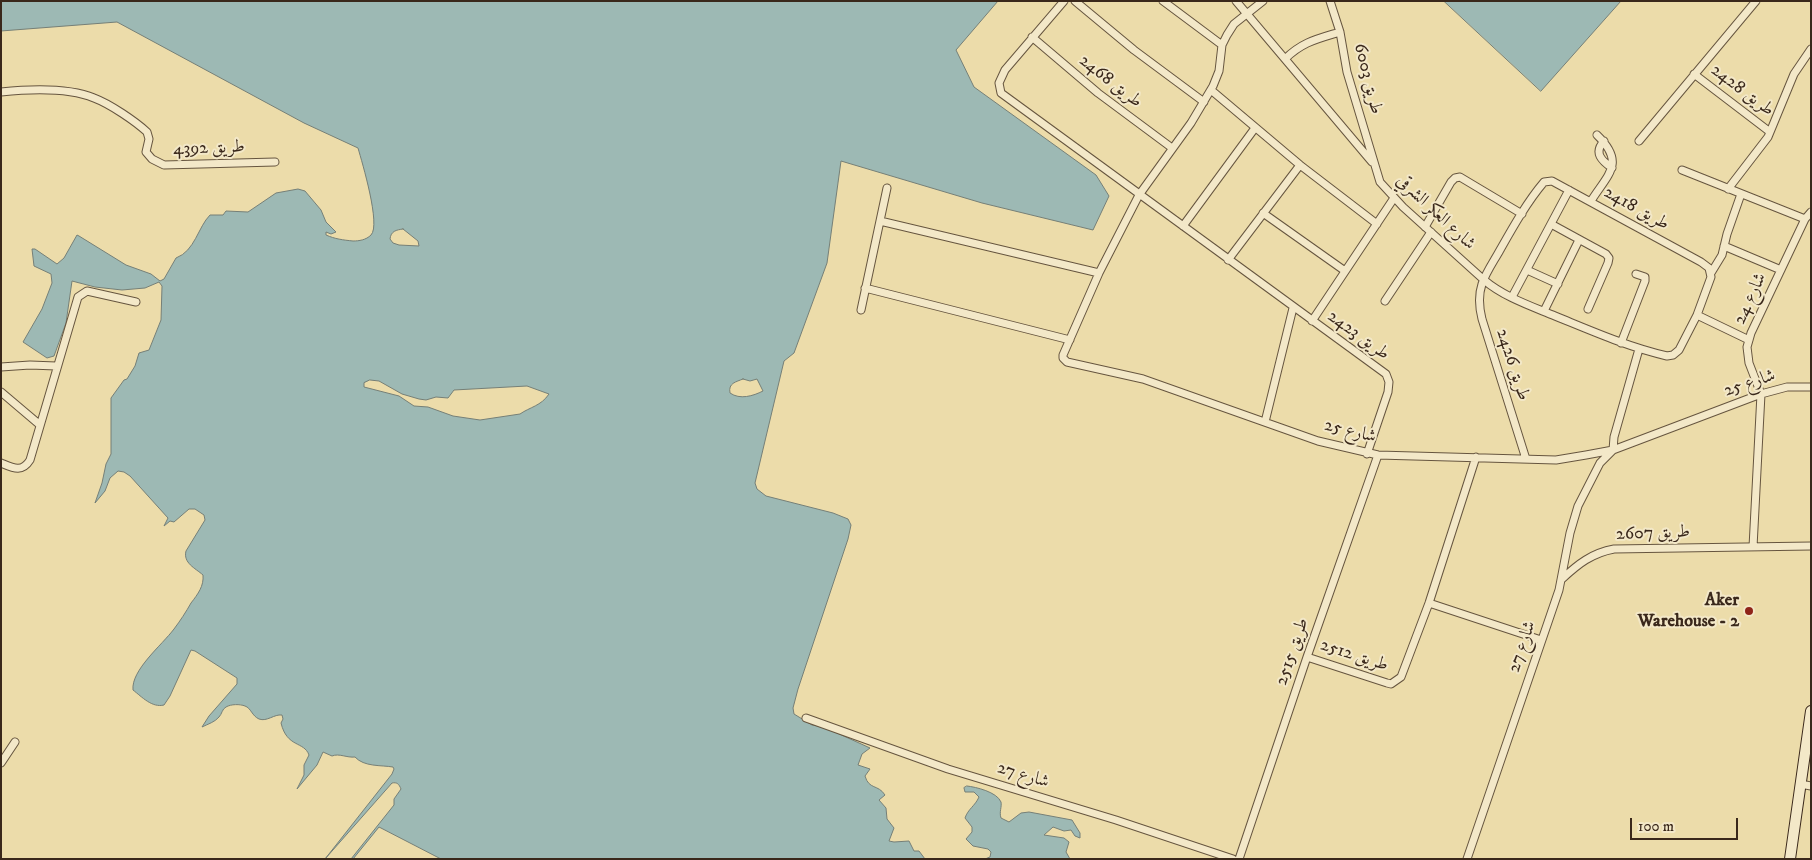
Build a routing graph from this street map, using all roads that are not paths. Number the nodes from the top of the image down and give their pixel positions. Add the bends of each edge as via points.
1 (1064, 1) edge
2 (1075, 1) edge
3 (1163, 1) edge
4 (1236, 1) edge
5 (1262, 1) edge
6 (1330, 1) edge
7 (1756, 1) edge
8 (1247, 14) junction
9 (1340, 32) junction
10 (1032, 36) junction
11 (1222, 45) junction
12 (1811, 49) edge
13 (1285, 59) junction
14 (1694, 74) junction
15 (1211, 90) junction
16 (1, 92) edge
17 (1204, 102) junction
18 (1255, 128) junction
19 (1770, 132) junction
20 (1597, 135) dead end
21 (1639, 140) dead end
22 (1604, 141) junction
23 (1172, 148) junction
24 (276, 162) dead end
25 (1374, 164) junction
26 (1300, 166) junction
27 (1612, 168) junction
28 (1682, 170) dead end
29 (1543, 184) joint
30 (887, 188) dead end
31 (1728, 189) junction
32 (1569, 190) junction
33 (1741, 194) junction
34 (1139, 195) junction
35 (1394, 198) junction
36 (1591, 201) junction
37 (1811, 212) edge
38 (1263, 214) junction
39 (1522, 214) junction
40 (1805, 219) junction
41 (880, 220) junction
42 (1377, 224) junction
43 (1550, 224) junction
44 (1183, 226) junction
45 (1428, 230) junction
46 (1579, 240) junction
47 (1724, 246) junction
48 (1228, 260) junction
49 (1527, 270) junction
50 (1781, 270) junction
51 (1345, 271) junction
52 (1099, 273) junction
53 (1711, 273) junction
54 (1636, 274) dead end
55 (1484, 280) junction
56 (1558, 284) junction
57 (865, 288) junction
58 (1512, 297) junction
59 (1386, 301) dead end
60 (136, 302) dead end
61 (1293, 308) junction
62 (1588, 308) dead end
63 (861, 310) dead end
64 (1544, 311) junction
65 (1697, 315) junction
66 (1312, 321) junction
67 (1070, 340) junction
68 (1748, 340) junction
69 (1621, 343) junction
70 (1639, 349) junction
71 (56, 366) junction
72 (1, 367) edge
73 (1811, 387) edge
74 (1, 392) edge
75 (1761, 394) junction
76 (1265, 422) junction
77 (40, 425) junction
78 (1613, 450) junction
79 (1367, 454) junction
80 (1378, 455) junction
81 (1476, 457) junction
82 (1526, 459) junction
83 (1, 463) edge
84 (1811, 546) edge
85 (1753, 547) junction
86 (1562, 579) junction
87 (1429, 603) junction
88 (1541, 640) junction
89 (1307, 657) junction
90 (1811, 711) edge
91 (806, 718) dead end
92 (1810, 731) edge
93 (15, 742) dead end
94 (1, 763) edge
95 (1805, 785) edge
96 (1233, 859) edge
97 (1239, 859) edge
98 (1467, 859) edge
99 (1790, 859) edge

1 - 10 street, طريق 2423
2 - 17 street
3 - 11 street
4 - 8 street, شارع العكر الشرقي
5 - 8 street
6 - 9 street, طريق 6003
7 - 14 street, طريق 2428
8 - 11 street via 1230,29
8 - 13 street, شارع العكر الشرقي
9 - 13 street via 1312,40 1296,48
9 - 25 street, طريق 6003 via 1347,72
10 - 23 street, طريق 2468 via 1098,93
10 - 34 street, طريق 2423 via 1000,77 1001,93
11 - 15 street, شارع 25 via 1219,72
12 - 19 street, طريق 2428 via 1791,80
13 - 25 street, شارع العكر الشرقي
14 - 19 street, طريق 2428
14 - 21 street, طريق 2428
15 - 17 street, شارع 25
15 - 18 street
16 - 24 street, طريق 4392 via 71,92 95,98 147,132 146,152 164,165
17 - 23 street, شارع 25
18 - 26 street
18 - 44 street
19 - 31 street, طريق 2428
20 - 22 street
22 - 27 street via 1614,162
22 - 27 street via 1598,150 1600,157
23 - 34 street, شارع 25
25 - 35 street, شارع العكر الشرقي via 1380,182
26 - 38 street
26 - 42 street
27 - 36 street
28 - 31 street
29 - 32 street, طريق 2418 via 1552,181
29 - 39 street, طريق 2426
30 - 41 street
31 - 33 street
32 - 36 street, طريق 2418
32 - 43 street
33 - 40 street
33 - 47 street
34 - 44 street, طريق 2423
34 - 52 street, شارع 25
35 - 42 street
35 - 45 street, شارع العكر الشرقي
36 - 53 street, طريق 2418 via 1706,265
37 - 40 street, شارع 24
38 - 48 street
38 - 51 street
39 - 45 street via 1460,177 1454,178
39 - 55 street, طريق 2426
40 - 50 street, شارع 24
41 - 52 street
41 - 57 street
42 - 51 street
43 - 46 street
43 - 49 street
44 - 48 street, طريق 2423
45 - 55 street, شارع العكر الشرقي
45 - 59 street
46 - 56 street
46 - 62 street via 1609,258
47 - 50 street
47 - 53 street
48 - 61 street, طريق 2423
49 - 56 street
49 - 58 street
50 - 68 street, شارع 24
51 - 66 street
52 - 67 street, شارع 25
53 - 65 street
54 - 69 street via 1646,281
55 - 58 street, شارع العكر الشرقي
55 - 82 street, طريق 2426 via 1479,302 1482,319
56 - 64 street
57 - 63 street
57 - 67 street
58 - 64 street, شارع العكر الشرقي
60 - 71 street via 92,292 82,293 75,302
61 - 66 street, طريق 2423
61 - 76 street
64 - 69 street, شارع العكر الشرقي
65 - 68 street
65 - 70 street via 1679,350 1673,355
66 - 79 street, طريق 2423 via 1386,374 1388,392
67 - 76 street, شارع 25 via 1063,358 1067,362 1143,380
68 - 75 street, شارع 24 via 1749,363
69 - 70 street, شارع العكر الشرقي
70 - 78 street
71 - 72 street
71 - 77 street
73 - 75 street, شارع 25 via 1787,387
74 - 77 street
75 - 78 street, شارع 25
75 - 85 street
76 - 79 street, شارع 25
77 - 83 street via 26,466 14,469
78 - 82 street, شارع 25 via 1556,460
78 - 86 street, شارع 27 via 1600,463 1578,506
79 - 80 street, شارع 25
80 - 81 street, شارع 25
80 - 89 street, طريق 2515
81 - 82 street, شارع 25
81 - 87 street, طريق 2512
84 - 85 street, طريق 2607
85 - 86 street, طريق 2607 via 1607,550 1586,559
86 - 88 street, شارع 27
87 - 88 street
87 - 89 street, طريق 2512 via 1401,677 1392,684
88 - 98 street, شارع 27
89 - 97 street, طريق 2515
90 - 92 street
91 - 96 street, شارع 27 via 948,768
92 - 95 street
93 - 94 street
95 - 99 street

